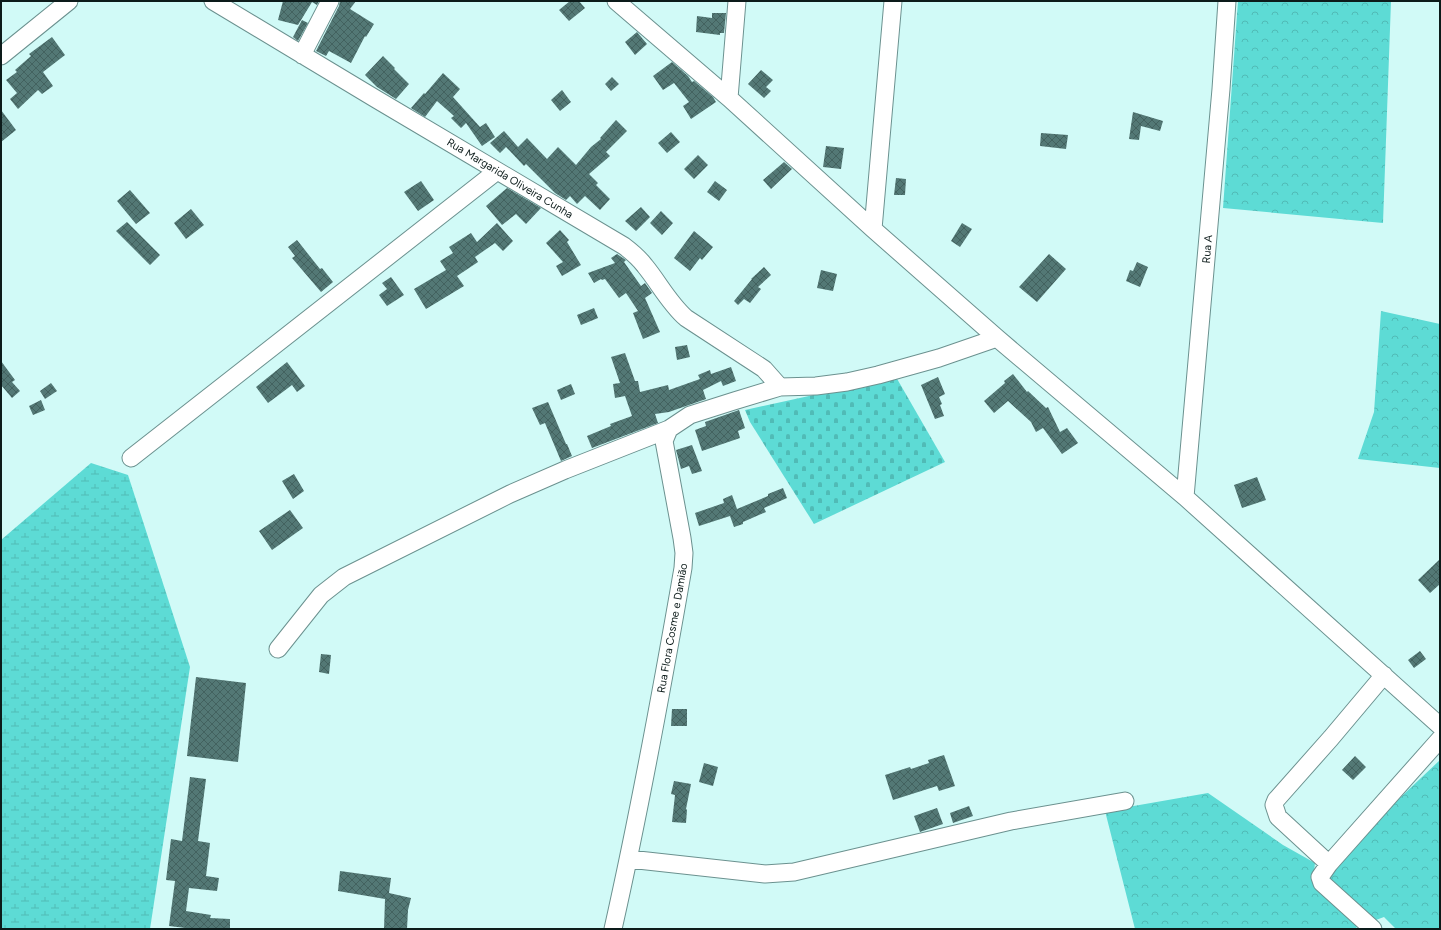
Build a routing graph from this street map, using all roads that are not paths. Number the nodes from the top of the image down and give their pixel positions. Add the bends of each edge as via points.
1 (69, 1) edge
2 (214, 1) edge
3 (330, 1) edge
4 (616, 1) edge
5 (737, 1) edge
6 (893, 1) edge
7 (1227, 1) edge
8 (302, 55) junction
9 (1, 56) edge
10 (729, 98) junction
11 (497, 171) junction
12 (873, 228) junction
13 (997, 338) junction
14 (780, 387) junction
15 (669, 429) junction
16 (131, 458) dead end
17 (1185, 497) junction
18 (278, 649) dead end
19 (1384, 675) junction
20 (1440, 726) edge
21 (1440, 739) edge
22 (1125, 801) dead end
23 (629, 859) junction
24 (1329, 864) junction
25 (613, 929) edge
26 (1373, 929) edge

1 - 9 street
2 - 8 street, Rua Margarida Oliveira Cunha
3 - 8 street
4 - 10 street
5 - 10 street
6 - 12 street
7 - 17 street, Rua A
8 - 11 street, Rua Margarida Oliveira Cunha
10 - 12 street
11 - 14 street, Rua Margarida Oliveira Cunha via 624,246 645,265 677,310 764,369
11 - 16 street
12 - 13 street
13 - 14 street via 939,358 847,382
13 - 17 street
14 - 15 street via 690,415
15 - 18 street via 510,494 344,577 321,595
15 - 23 street, Rua Flora Cosme e Damião via 664,441 682,538 683,568
17 - 19 street
19 - 20 street
19 - 24 street via 1274,805 1278,817
21 - 24 street
22 - 23 street via 1011,821 794,872 765,874
23 - 25 street, Rua Flora Cosme e Damião
24 - 26 street via 1320,877 1322,883

